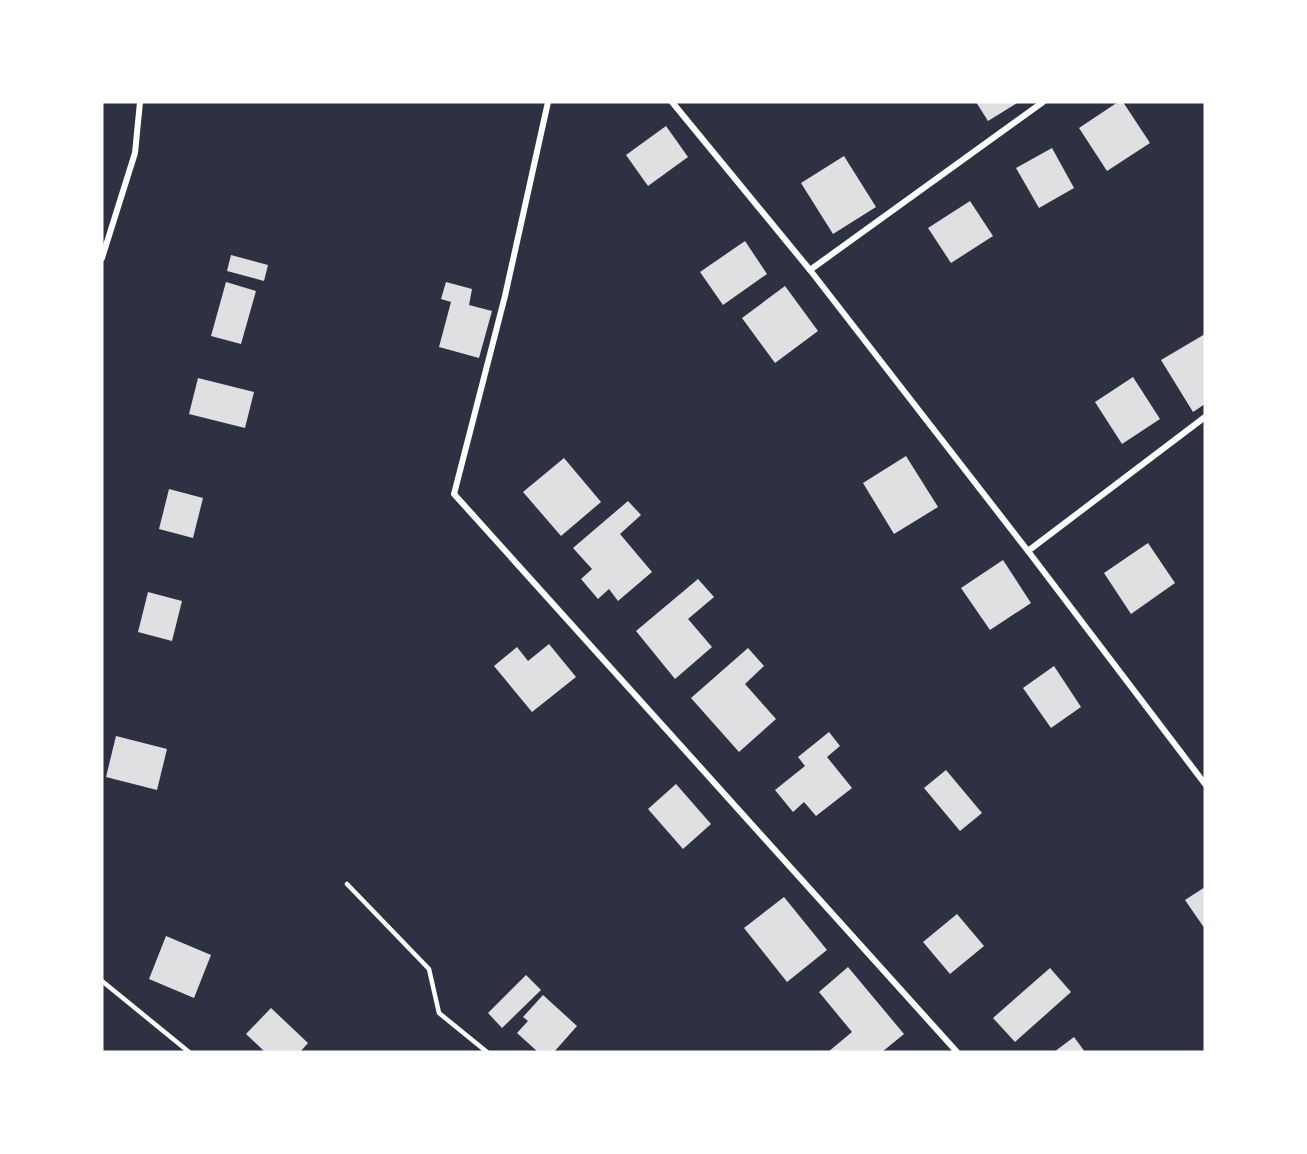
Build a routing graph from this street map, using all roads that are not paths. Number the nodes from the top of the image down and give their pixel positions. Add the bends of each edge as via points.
1 (140, 102) edge
2 (548, 102) edge
3 (672, 102) edge
4 (1042, 102) edge
5 (102, 258) edge
6 (810, 270) junction
7 (1205, 417) edge
8 (1028, 550) junction
9 (1205, 784) edge
10 (347, 884) dead end
11 (102, 981) edge
12 (189, 1052) edge
13 (487, 1052) edge
14 (957, 1052) edge

1 - 5 street via 135,153
2 - 14 street via 454,494
3 - 6 street
4 - 6 street
6 - 8 street
7 - 8 street
8 - 9 street
10 - 13 lane via 429,969 439,1013
11 - 12 lane

